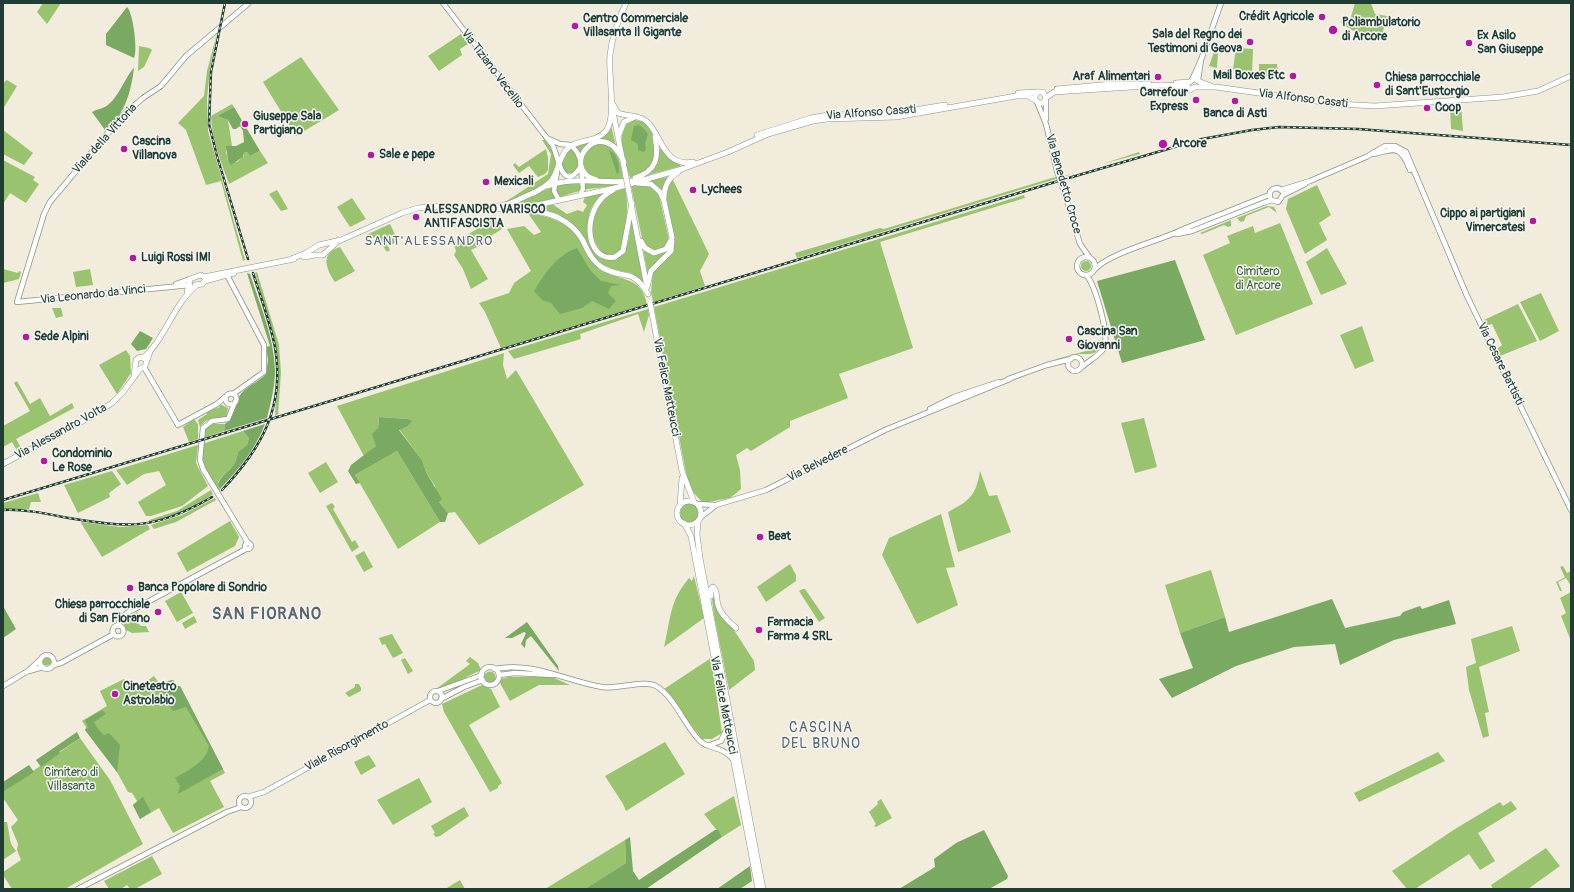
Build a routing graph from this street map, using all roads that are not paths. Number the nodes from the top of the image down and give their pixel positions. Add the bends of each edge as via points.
1 (249, 3) edge
2 (443, 3) edge
3 (626, 3) edge
4 (1221, 3) edge
5 (1571, 76) edge
6 (1193, 82) junction
7 (1158, 85) junction
8 (1195, 87) junction
9 (1216, 87) junction
10 (1040, 92) junction
11 (1046, 99) junction
12 (1036, 101) junction
13 (612, 103) junction
14 (639, 117) junction
15 (1046, 124) junction
16 (543, 134) junction
17 (654, 134) junction
18 (618, 138) junction
19 (571, 145) junction
20 (580, 159) junction
21 (710, 159) junction
22 (624, 162) junction
23 (558, 166) junction
24 (581, 166) junction
25 (682, 169) junction
26 (628, 180) junction
27 (582, 181) junction
28 (1310, 181) junction
29 (609, 182) junction
30 (556, 184) junction
31 (619, 187) junction
32 (1281, 190) junction
33 (534, 193) junction
34 (580, 194) junction
35 (1269, 195) junction
36 (1283, 195) junction
37 (559, 200) junction
38 (1272, 200) junction
39 (664, 201) junction
40 (632, 203) junction
41 (481, 207) junction
42 (507, 209) junction
43 (638, 231) junction
44 (1175, 234) junction
45 (672, 237) junction
46 (341, 240) junction
47 (1080, 244) junction
48 (319, 245) junction
49 (326, 252) junction
50 (318, 255) junction
51 (291, 259) junction
52 (1091, 259) junction
53 (1106, 259) junction
54 (1079, 261) junction
55 (256, 266) junction
56 (1094, 271) junction
57 (227, 275) junction
58 (1086, 275) junction
59 (215, 276) junction
60 (205, 279) junction
61 (1091, 282) junction
62 (189, 283) junction
63 (197, 285) junction
64 (647, 286) junction
65 (187, 293) junction
66 (648, 294) junction
67 (20, 302) joint
68 (151, 349) junction
69 (143, 358) junction
70 (1078, 358) junction
71 (1093, 358) junction
72 (1071, 359) junction
73 (1052, 364) junction
74 (142, 366) junction
75 (1070, 368) junction
76 (1081, 368) junction
77 (1010, 379) junction
78 (988, 386) junction
79 (972, 391) junction
80 (980, 392) junction
81 (233, 394) junction
82 (225, 397) junction
83 (958, 400) junction
84 (235, 402) junction
85 (217, 404) junction
86 (227, 404) junction
87 (940, 404) junction
88 (232, 411) junction
89 (918, 416) junction
90 (3, 464) edge
91 (682, 471) junction
92 (696, 503) junction
93 (716, 505) junction
94 (679, 507) junction
95 (1571, 510) edge
96 (699, 519) junction
97 (684, 523) junction
98 (711, 615) junction
99 (118, 625) junction
100 (736, 628) dead end
101 (114, 634) junction
102 (54, 659) junction
103 (67, 659) junction
104 (40, 660) junction
105 (54, 665) junction
106 (43, 667) junction
107 (494, 669) junction
108 (28, 671) junction
109 (482, 675) junction
110 (499, 675) junction
111 (558, 675) junction
112 (483, 680) junction
113 (3, 686) edge
114 (438, 691) junction
115 (430, 700) junction
116 (441, 700) junction
117 (727, 727) junction
118 (706, 745) junction
119 (734, 760) junction
120 (264, 792) junction
121 (248, 797) junction
122 (239, 802) junction
123 (251, 804) junction
124 (241, 807) junction
125 (227, 812) junction
126 (78, 889) edge
127 (758, 889) edge
128 (763, 889) edge

1 - 67 street, Viale della Vittoria via 186,56 161,86 123,115 50,202 21,289
2 - 16 street, Via Tiziano Vecellio
3 - 13 main road via 612,44 609,70
4 - 6 street
5 - 9 main road, Via Alfonso Casati via 1538,91 1503,98 1375,106 1337,104
6 - 7 main road
6 - 8 main road
6 - 8 main road via 1190,90
6 - 9 main road
7 - 10 main road, Via Alfonso Casati via 1104,85
7 - 11 main road via 1054,92
8 - 9 main road
10 - 11 main road via 1045,94
10 - 12 main road via 1035,96
10 - 21 main road, Via Alfonso Casati via 999,95 903,112 812,118 766,131
11 - 12 main road via 1041,103
11 - 15 street, Via Benedetto Croce
12 - 15 street, Via Benedetto Croce
12 - 21 main road, Via Alfonso Casati via 1028,96 1016,96 896,117 823,119 768,134
13 - 14 main road via 618,113
13 - 18 main road
13 - 19 main road via 611,120 607,130 592,139
14 - 17 main road via 650,124
14 - 18 main road via 624,122
15 - 47 street, Via Benedetto Croce, bridge via 1057,171
16 - 19 street via 554,142
16 - 23 street, Via Tiziano Vecellio via 555,150
17 - 21 main road via 666,152 676,160 688,163
17 - 26 main road via 658,153 654,165 644,174
18 - 22 main road
19 - 20 street
19 - 23 main road via 563,154
20 - 22 main road via 588,146 602,142 616,148
20 - 24 main road
21 - 25 main road, Via Alfonso Casati
22 - 26 main road
23 - 24 street via 568,176 575,175
23 - 30 street
23 - 33 main road via 552,180
24 - 27 street
24 - 29 main road via 590,178
25 - 26 main road, Via Alfonso Casati via 641,180
25 - 39 main road via 668,181 664,190
26 - 29 main road
26 - 31 main road
26 - 39 main road via 653,185
26 - 40 main road, bridge
27 - 29 main road
27 - 30 main road
27 - 34 street via 583,189
28 - 32 street
28 - 36 street
28 - 95 street, Via Cesare Battisti via 1389,145 1397,146 1409,158 1472,308
30 - 33 main road
30 - 37 street via 554,191
31 - 34 main road
31 - 40 main road via 600,198 590,218 592,241 604,256 615,257 623,251
32 - 35 street via 1273,189
32 - 36 street
33 - 41 main road via 505,205
34 - 37 main road
35 - 38 street
35 - 44 street
36 - 38 street via 1278,202
37 - 42 main road
38 - 44 street via 1187,232
39 - 45 main road
40 - 43 main road
41 - 42 main road
41 - 46 main road via 443,206 415,209
42 - 66 main road via 537,211 560,218 576,231 596,263 610,271 632,275
43 - 45 main road via 642,245 654,253 666,249
43 - 64 main road, Via Felice Matteucci
44 - 53 street
45 - 64 main road via 671,251 651,271
46 - 48 main road
46 - 49 main road
47 - 52 street, Via Benedetto Croce
47 - 54 street, Via Benedetto Croce
48 - 49 main road via 326,247
48 - 50 main road via 315,251
48 - 51 main road via 306,254
49 - 50 main road via 322,256
50 - 51 main road
51 - 55 main road
52 - 53 street
52 - 54 street via 1083,258
52 - 56 street via 1094,262
53 - 56 street
54 - 58 street via 1078,269
55 - 57 main road
55 - 59 main road
56 - 58 street
56 - 61 street
57 - 59 main road
57 - 81 street via 264,345 264,372
58 - 61 street
59 - 60 main road
60 - 62 main road via 200,275
60 - 63 main road, Via Alessandro Volta via 204,283
61 - 71 street via 1106,336 1103,349
62 - 63 main road
62 - 65 main road, Via Alessandro Volta
62 - 67 street, Via Leonardo da Vinci
63 - 65 main road, Via Alessandro Volta
64 - 66 main road, Via Felice Matteucci
65 - 68 main road, Via Alessandro Volta
66 - 91 main road, Via Felice Matteucci
68 - 69 main road, Via Alessandro Volta
68 - 74 main road, Via Alessandro Volta
69 - 74 main road
69 - 74 main road, Via Alessandro Volta via 136,359
70 - 71 street
70 - 72 street
70 - 76 street via 1082,362
71 - 76 street
72 - 73 street, Via Belvedere
72 - 75 street
73 - 75 street
73 - 77 street, Via Belvedere
74 - 85 street via 178,425
74 - 90 main road, Via Alessandro Volta via 118,398 106,407
75 - 76 street via 1074,371
77 - 78 street, Via Belvedere
77 - 80 street, Via Belvedere
78 - 79 street, Via Belvedere
78 - 80 street, Via Belvedere
79 - 83 street
79 - 87 street, Via Belvedere
80 - 83 street, Via Belvedere
81 - 82 street
81 - 84 street
82 - 85 street
82 - 86 street
83 - 87 street
83 - 89 street, Via Belvedere
84 - 86 street via 232,405
84 - 88 street
85 - 86 street
86 - 88 street
87 - 89 street, Via Belvedere
88 - 99 street via 227,420 212,421 203,428 200,460 246,546 126,614
89 - 93 street, Via Belvedere via 766,490
91 - 92 main road, Via Felice Matteucci
91 - 94 main road, Via Felice Matteucci
92 - 93 street, Via Belvedere
92 - 94 main road via 686,502
92 - 96 main road, Via Felice Matteucci via 701,512
93 - 96 street, Via Belvedere
94 - 97 main road, Via Felice Matteucci via 679,518
96 - 97 main road via 691,525
96 - 98 main road, Via Felice Matteucci via 698,542
97 - 117 main road, Via Felice Matteucci via 691,536
98 - 100 main road via 713,609 710,590 713,587 716,590 719,609
98 - 128 main road, Via Felice Matteucci
99 - 101 street via 113,628
99 - 101 street via 123,628 123,633 118,636
101 - 103 street
102 - 103 street
102 - 104 street via 51,655 46,655
102 - 105 street
103 - 105 street
104 - 106 street
104 - 108 street
105 - 106 street via 49,669
106 - 108 street
107 - 109 street via 487,668
107 - 110 street
107 - 111 street via 522,668
108 - 113 street
109 - 112 street
109 - 114 street
110 - 111 street
110 - 112 street via 499,679 493,685 485,684
111 - 118 street via 602,687 642,684 656,686
112 - 116 street
114 - 115 street via 431,693
114 - 116 street
115 - 116 street via 437,703
115 - 120 street, Viale Risorgimento
117 - 118 street via 721,741
117 - 119 main road, Via Felice Matteucci
118 - 119 street via 722,750
119 - 127 main road, Via Felice Matteucci
120 - 121 street, Viale Risorgimento
120 - 123 street, Viale Risorgimento
121 - 122 street via 242,797
121 - 123 street
122 - 124 street
122 - 125 street
123 - 124 street via 247,808
124 - 125 street
125 - 126 street

